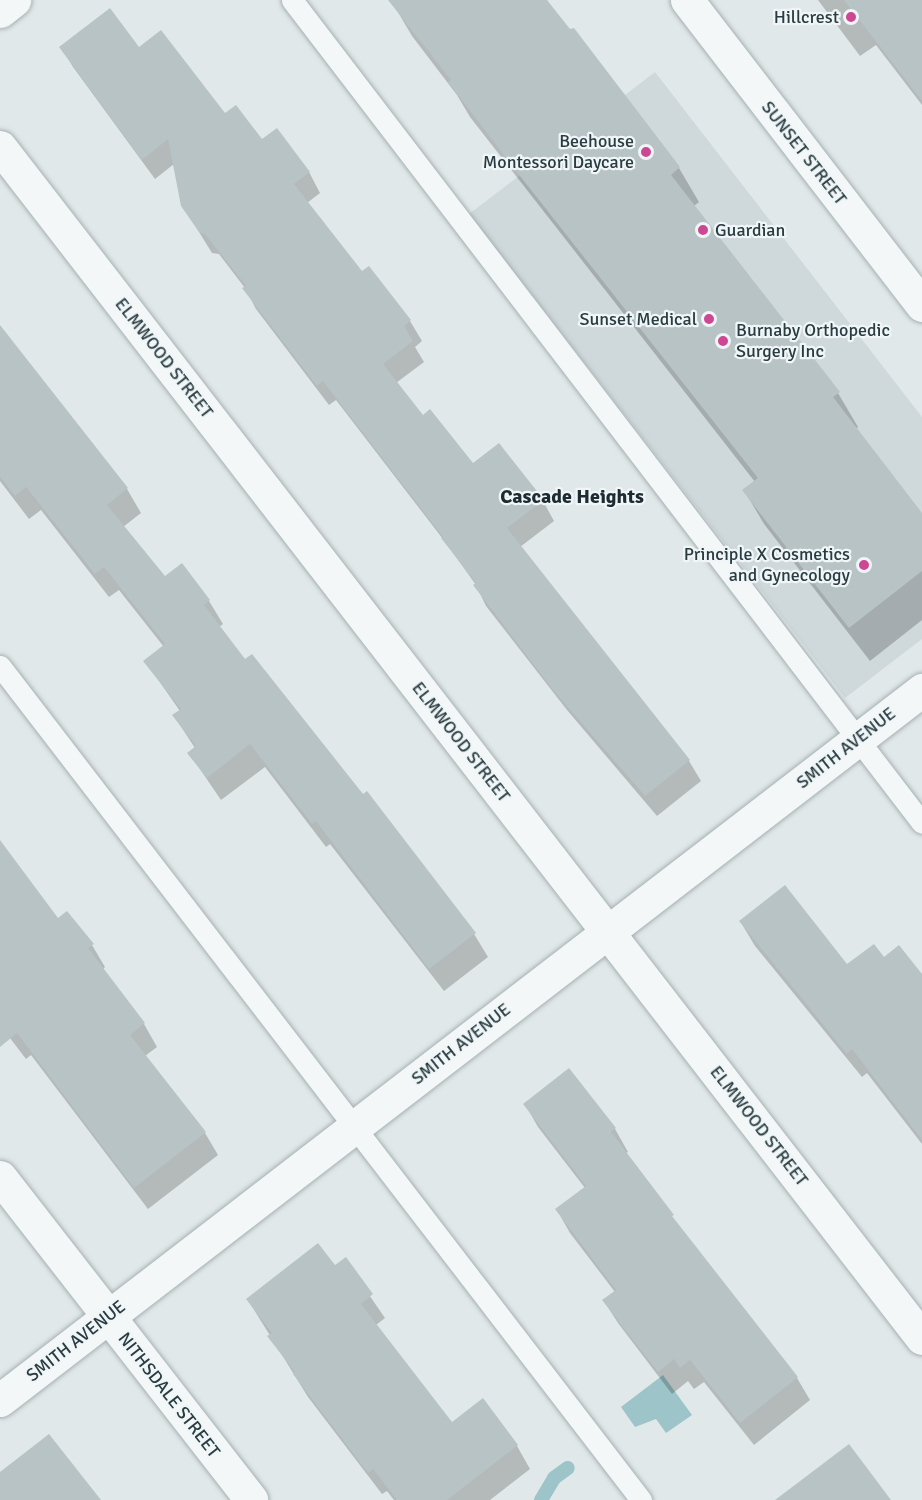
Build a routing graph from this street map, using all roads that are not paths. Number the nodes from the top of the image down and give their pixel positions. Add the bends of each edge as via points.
1 (14, 0) edge
2 (292, 0) edge
3 (687, 0) edge
4 (0, 11) edge
5 (0, 147) edge
6 (922, 305) edge
7 (0, 666) edge
8 (922, 690) edge
9 (858, 740) junction
10 (922, 823) edge
11 (608, 931) junction
12 (353, 1128) junction
13 (0, 1177) edge
14 (108, 1317) junction
15 (922, 1338) edge
16 (0, 1400) edge
17 (250, 1500) edge
18 (641, 1500) edge

1 - 4 street
2 - 9 lane
3 - 6 street, SUNSET STREET
5 - 11 street, ELMWOOD STREET
7 - 12 lane
8 - 9 street, SMITH AVENUE
9 - 10 lane
9 - 11 street, SMITH AVENUE
11 - 12 street, SMITH AVENUE
11 - 15 street, ELMWOOD STREET
12 - 14 street, SMITH AVENUE
12 - 18 lane
13 - 14 street, NITHSDALE STREET
14 - 16 street, SMITH AVENUE
14 - 17 street, NITHSDALE STREET

